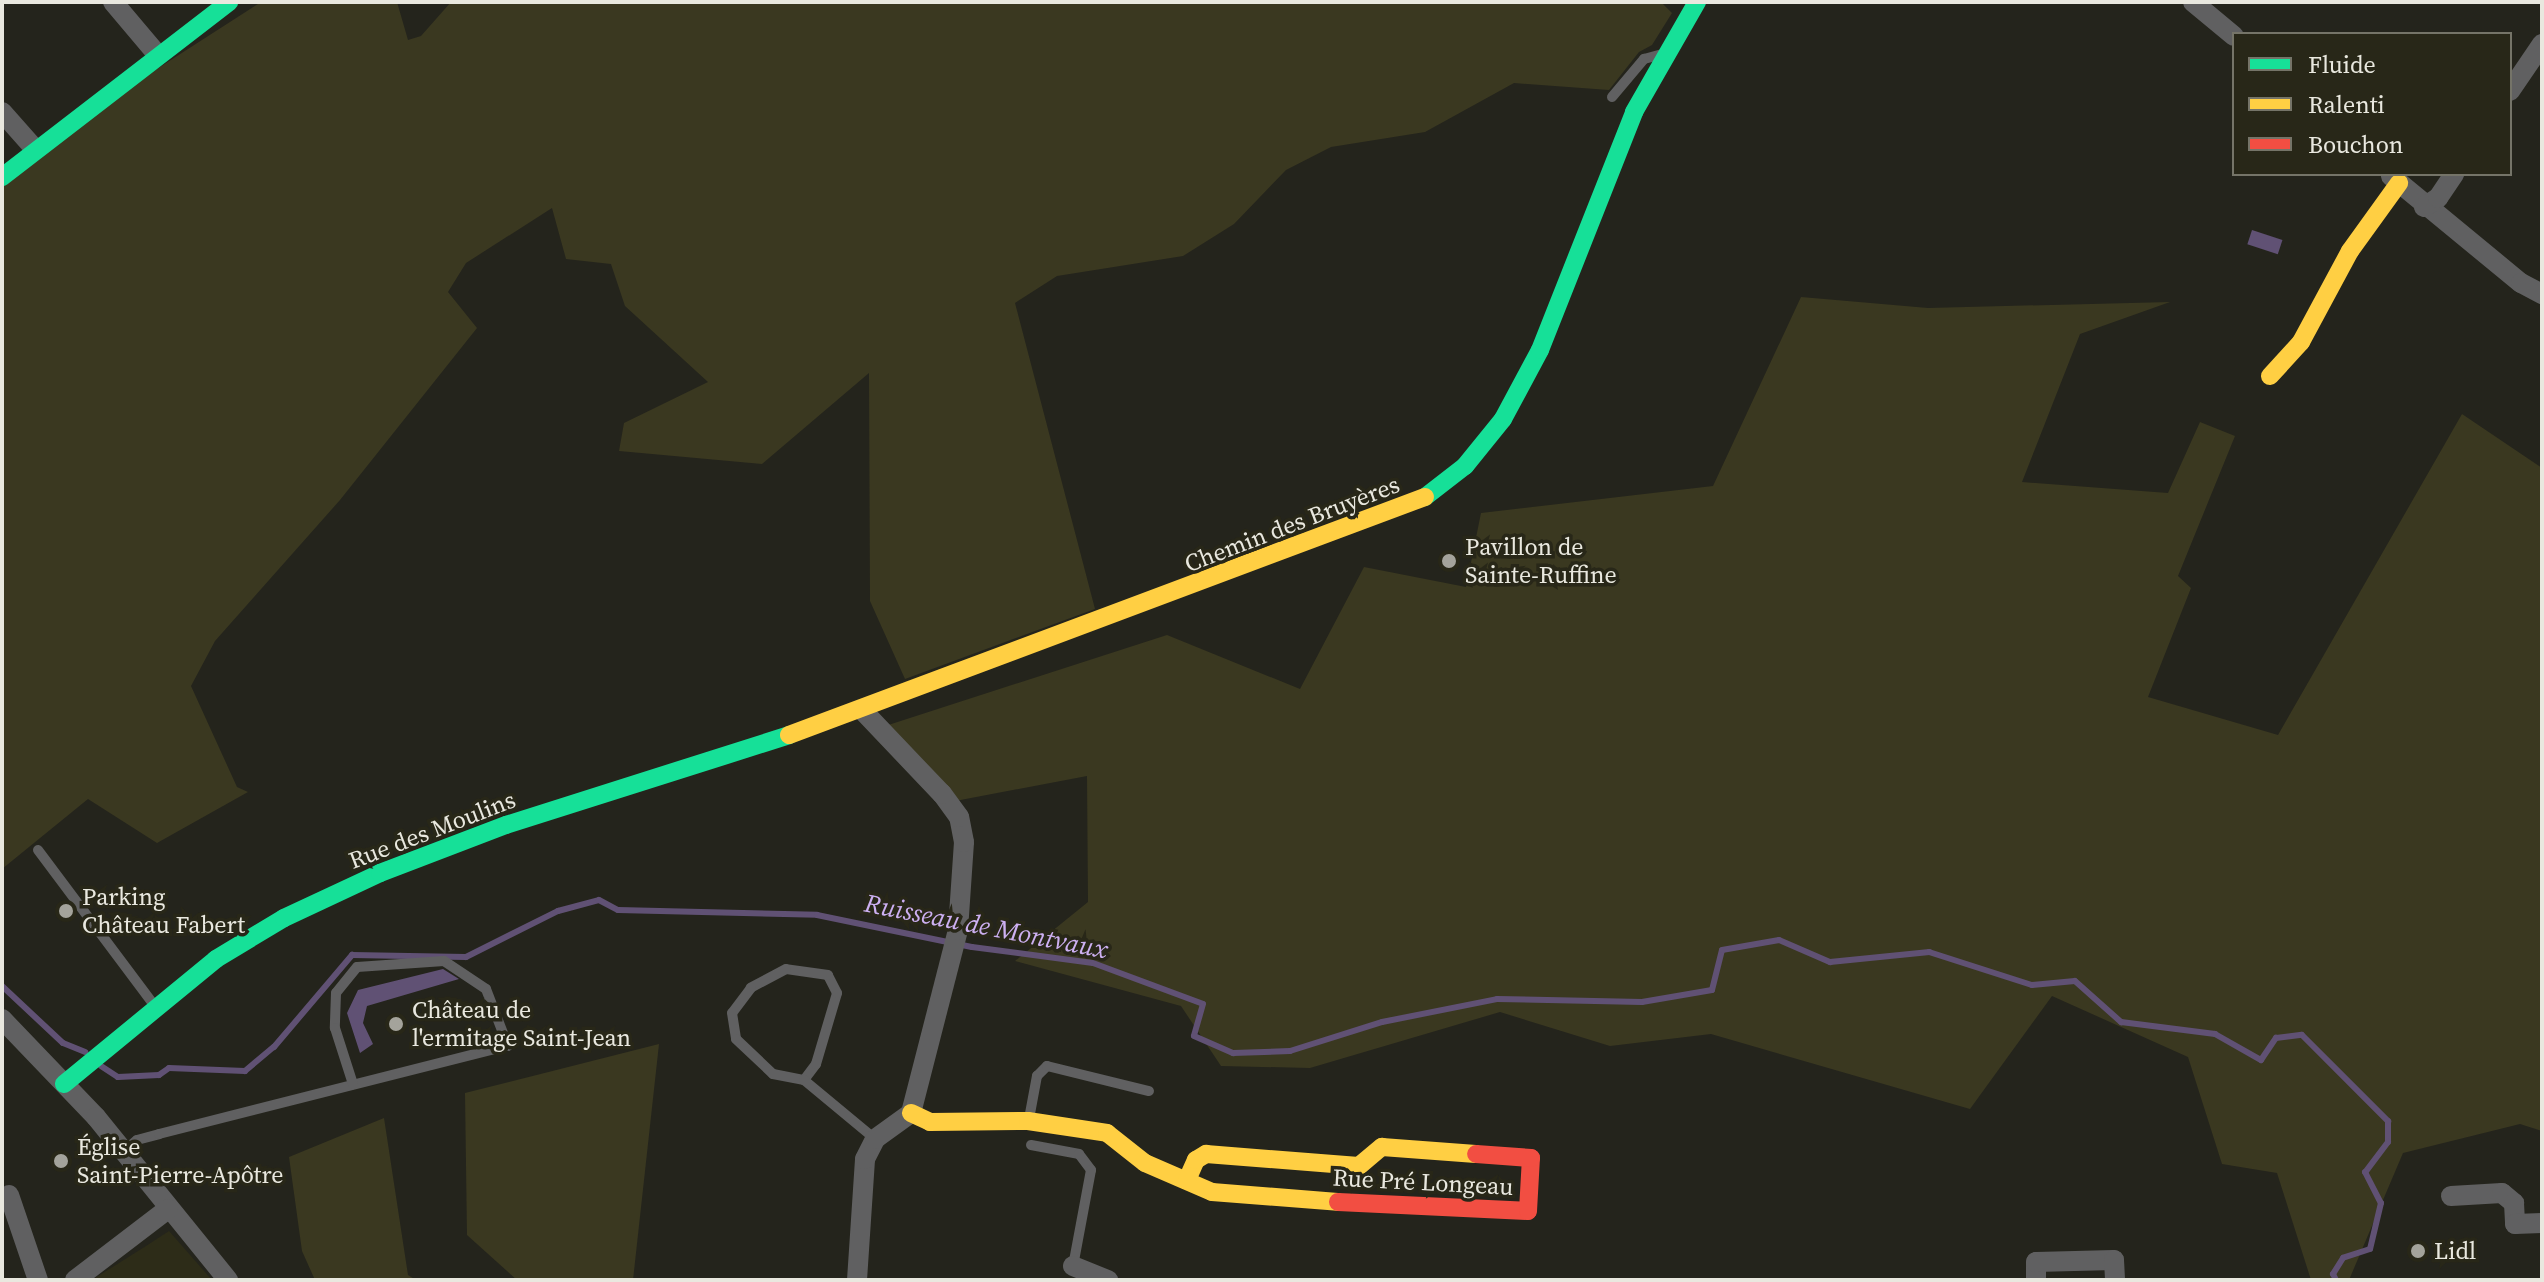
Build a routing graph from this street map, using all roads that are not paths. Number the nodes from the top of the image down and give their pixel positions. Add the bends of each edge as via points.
1 (113, 2) edge
2 (229, 2) edge
3 (1697, 2) edge
4 (2195, 3) edge
5 (2232, 34) edge
6 (2542, 44) edge
7 (1665, 53) junction
8 (157, 54) junction
9 (2512, 88) edge
10 (1612, 97) dead end
11 (2, 112) edge
12 (34, 148) junction
13 (2453, 176) edge
14 (2, 177) edge
15 (2394, 179) edge
16 (2424, 207) junction
17 (2542, 294) edge
18 (2270, 376) dead end
19 (863, 711) junction
20 (38, 850) dead end
21 (154, 1005) junction
22 (2, 1019) edge
23 (804, 1080) junction
24 (64, 1084) junction
25 (353, 1084) junction
26 (1149, 1091) dead end
27 (911, 1113) junction
28 (1028, 1121) junction
29 (875, 1139) junction
30 (1031, 1145) dead end
31 (123, 1152) junction
32 (1187, 1180) junction
33 (9, 1195) edge
34 (2451, 1196) dead end
35 (168, 1209) junction
36 (2542, 1223) edge
37 (1073, 1266) joint
38 (38, 1280) edge
39 (75, 1280) edge
40 (228, 1280) edge
41 (857, 1280) edge
42 (1108, 1280) edge
43 (2036, 1280) edge
44 (2115, 1280) edge

1 - 8 street
2 - 8 street
3 - 7 street, Chemin des Bruyères
4 - 5 street
6 - 9 street
7 - 10 lane via 1644,59
7 - 19 street, Chemin des Bruyères via 1634,112 1540,350 1503,419 1454,475 1389,516
8 - 12 street
11 - 12 street
12 - 14 street
13 - 16 street via 2438,198
15 - 16 street
15 - 18 street via 2301,342
16 - 17 street
19 - 21 street, Rue des Moulins via 506,825 380,873 284,918
19 - 27 street via 942,794 959,817 964,842 958,930
20 - 21 lane
21 - 24 street, Rue des Moulins
22 - 24 street
23 - 23 lane via 773,1074 736,1039 732,1013 751,988 786,969 828,975 837,993 816,1064
23 - 29 lane
24 - 31 street
25 - 25 lane via 508,1046 486,989 444,961 357,967 336,993 336,1017
25 - 31 lane via 137,1140
26 - 28 lane via 1047,1066 1037,1076
27 - 28 street, Rue Pré Longeau via 930,1122
27 - 29 street
28 - 32 street, Rue Pré Longeau via 1107,1133 1145,1163
29 - 41 street via 865,1159 859,1196
30 - 37 lane via 1079,1154 1091,1170
31 - 35 street
32 - 32 street, Rue Pré Longeau via 1212,1192 1528,1211 1531,1158 1382,1147 1359,1166 1206,1154 1196,1160
33 - 38 street
34 - 36 street via 2502,1193 2514,1203 2515,1224
35 - 39 street
35 - 40 street
37 - 42 street
43 - 44 street via 2036,1262 2114,1260

